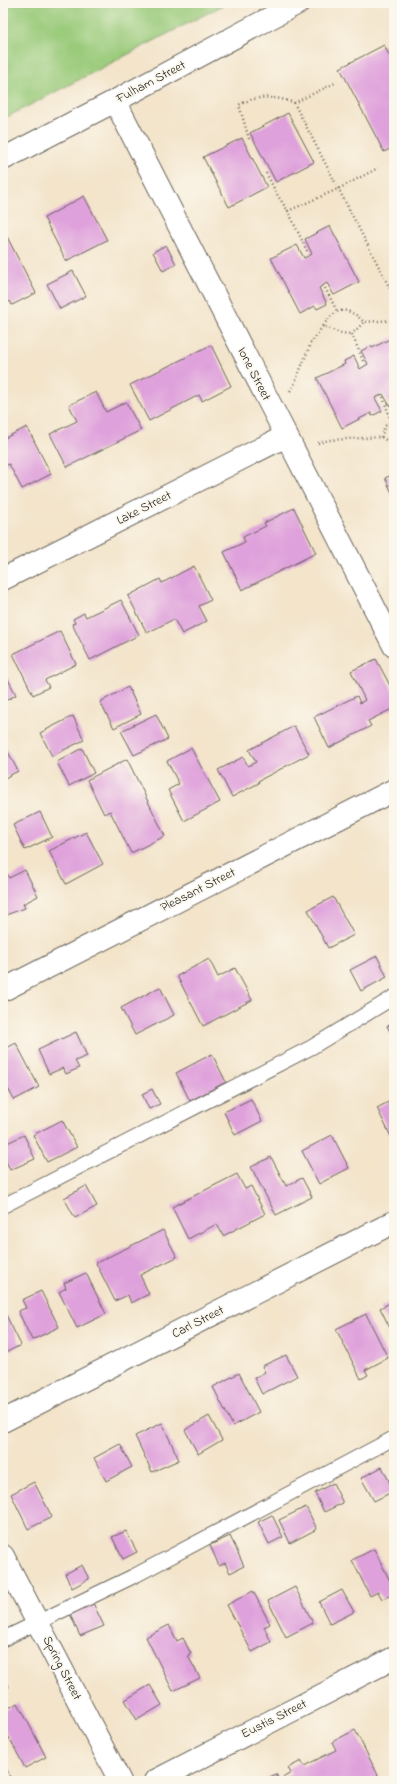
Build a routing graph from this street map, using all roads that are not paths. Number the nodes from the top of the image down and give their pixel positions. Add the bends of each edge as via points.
1 (298, 3) edge
2 (115, 101) junction
3 (3, 159) edge
4 (290, 445) junction
5 (3, 579) edge
6 (394, 646) edge
7 (394, 790) edge
8 (3, 990) edge
9 (394, 997) edge
10 (3, 1206) edge
11 (394, 1222) edge
12 (3, 1421) edge
13 (394, 1438) edge
14 (3, 1556) edge
15 (37, 1621) junction
16 (3, 1639) edge
17 (394, 1658) edge
18 (120, 1781) edge
19 (155, 1781) edge

1 - 2 street, Fulham Street
2 - 3 street, Fulham Street
2 - 4 street, Ione Street
4 - 5 street, Lake Street
4 - 6 street, Ione Street
7 - 8 street, Pleasant Street
9 - 10 lane via 312,1047
11 - 12 street, Carl Street
13 - 15 lane via 136,1575
14 - 15 street, Spring Street
15 - 16 lane
15 - 18 street, Spring Street
17 - 19 street, Eustis Street

